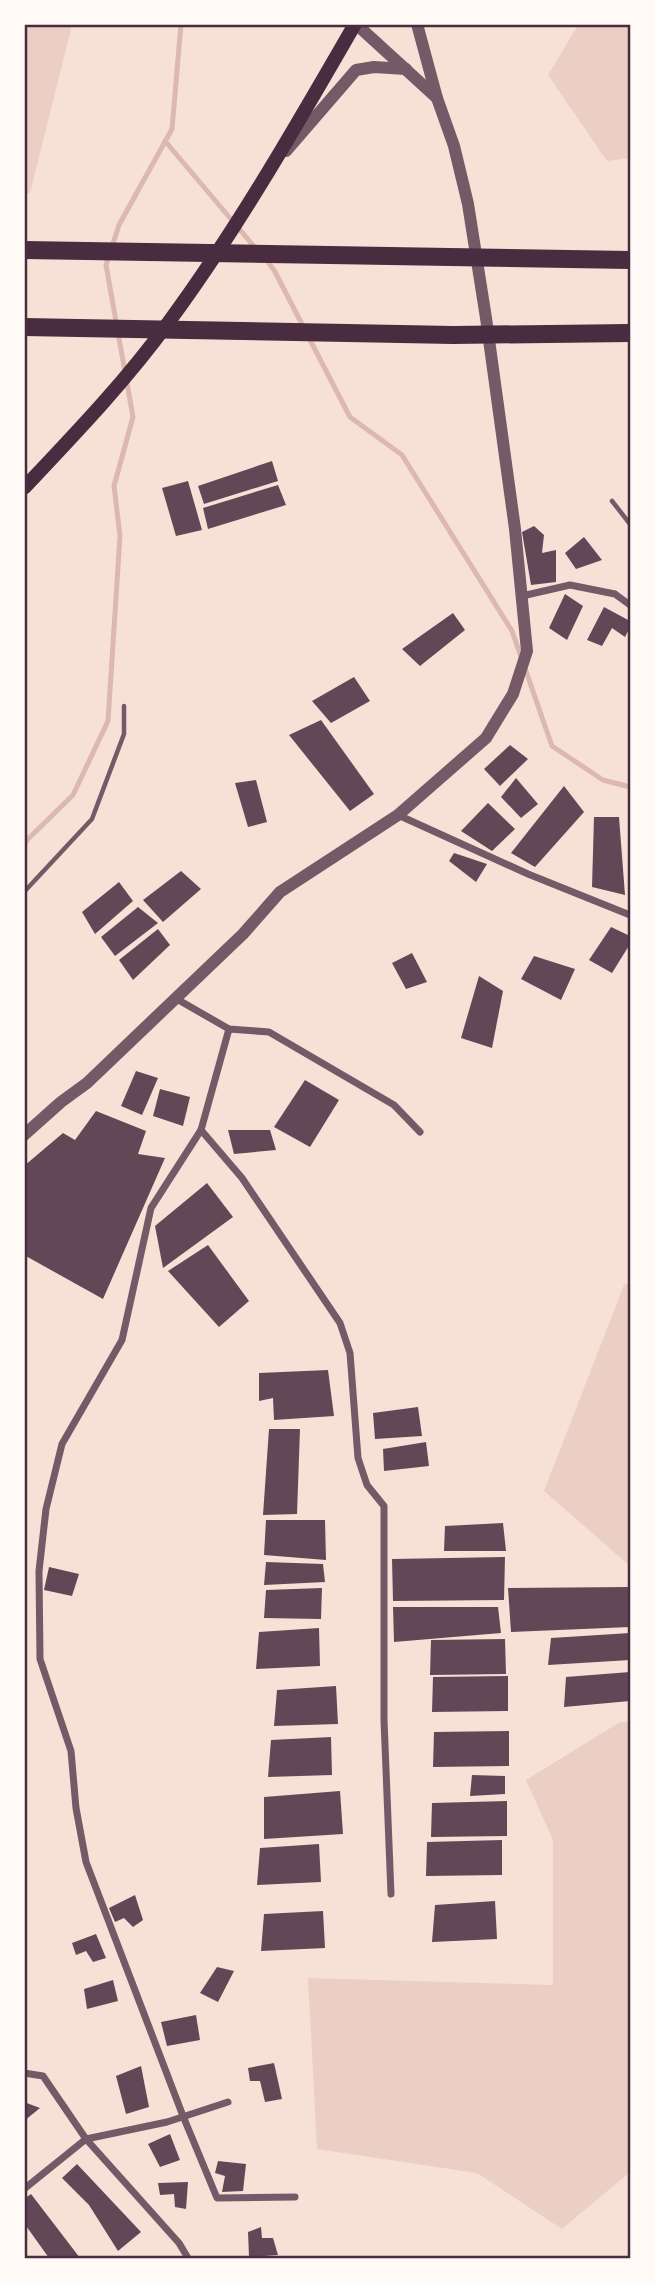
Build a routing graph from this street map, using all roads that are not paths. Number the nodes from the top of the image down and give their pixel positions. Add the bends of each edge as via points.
1 (356, 24) edge
2 (416, 24) edge
3 (406, 69) junction
4 (437, 98) junction
5 (271, 170) junction
6 (24, 250) edge
7 (631, 260) edge
8 (24, 327) edge
9 (631, 333) edge
10 (24, 488) edge
11 (612, 501) dead end
12 (631, 524) edge
13 (522, 596) junction
14 (631, 605) edge
15 (124, 706) dead end
16 (398, 815) junction
17 (24, 891) edge
18 (631, 915) edge
19 (175, 998) junction
20 (229, 1029) junction
21 (201, 1130) junction
22 (421, 1132) dead end
23 (24, 1135) edge
24 (391, 1894) dead end
25 (24, 2073) edge
26 (228, 2102) dead end
27 (183, 2116) junction
28 (86, 2138) junction
29 (24, 2189) edge
30 (295, 2197) dead end
31 (188, 2259) edge

1 - 3 street
1 - 5 main road
2 - 4 street
3 - 4 street
3 - 5 street via 356,69
4 - 13 street via 468,204
5 - 10 main road via 167,325 94,414
6 - 7 highway
8 - 9 highway via 453,335
11 - 12 lane
13 - 14 street via 570,585 615,594
13 - 16 street via 527,651 513,694 486,738
15 - 17 lane via 124,734 92,819
16 - 18 street
16 - 19 street via 280,892
19 - 20 street
19 - 23 street via 87,1083
20 - 21 street
20 - 22 street via 269,1032 394,1105
21 - 24 street via 242,1178 340,1323 350,1353 358,1458 368,1485 384,1506 384,1720
21 - 27 street via 151,1208 122,1340 62,1444 46,1509 39,1571 40,1659 71,1751 86,1862
25 - 28 street via 43,2076
26 - 27 street
27 - 28 street
27 - 30 street via 217,2198
28 - 29 street
28 - 31 street

